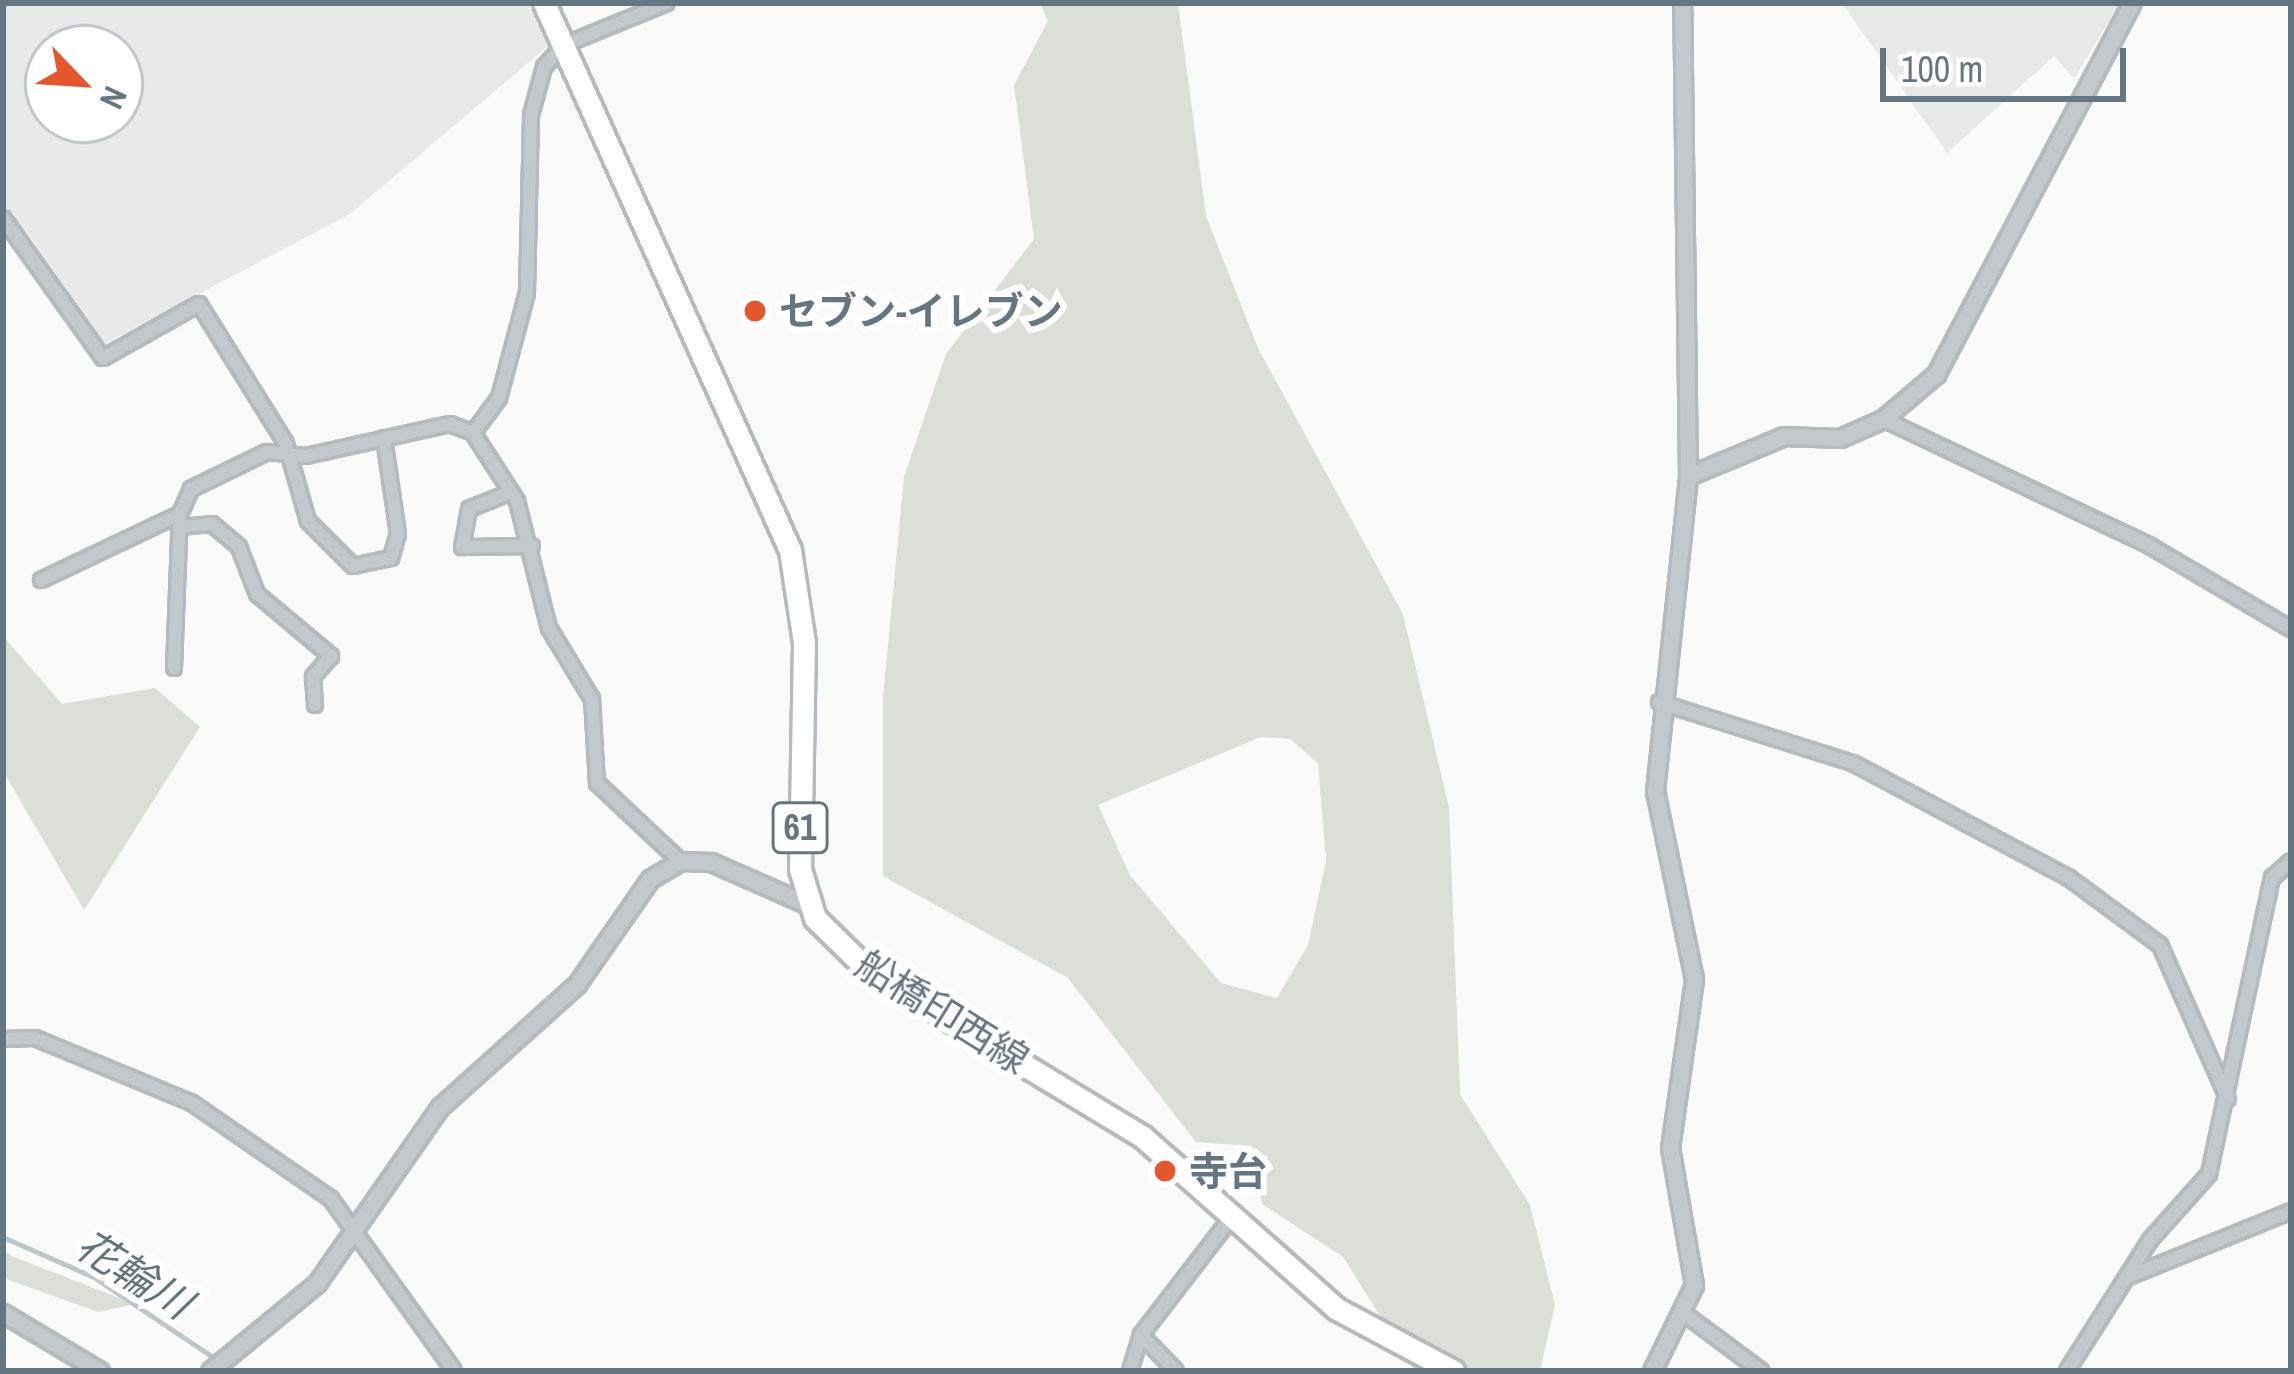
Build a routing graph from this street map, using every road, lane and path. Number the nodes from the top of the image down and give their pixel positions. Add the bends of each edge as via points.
1 (544, 3) edge
2 (667, 3) edge
3 (1682, 3) edge
4 (2132, 3) edge
5 (564, 45) junction
6 (3, 218) edge
7 (1883, 419) junction
8 (473, 433) junction
9 (384, 438) junction
10 (290, 454) junction
11 (1688, 476) junction
12 (511, 492) junction
13 (179, 520) junction
14 (532, 546) junction
15 (41, 580) dead end
16 (2291, 629) edge
17 (174, 668) dead end
18 (1659, 702) junction
19 (315, 705) dead end
20 (680, 861) junction
21 (2291, 861) edge
22 (808, 905) junction
23 (3, 1039) edge
24 (2228, 1099) junction
25 (2291, 1211) edge
26 (1232, 1218) junction
27 (357, 1228) junction
28 (2127, 1277) junction
29 (3, 1313) edge
30 (1686, 1316) junction
31 (1141, 1335) junction
32 (100, 1371) edge
33 (210, 1371) edge
34 (454, 1371) edge
35 (1130, 1371) edge
36 (1176, 1371) edge
37 (1453, 1371) edge
38 (1652, 1371) edge
39 (1761, 1371) edge
40 (2067, 1371) edge

1 - 5 main road, 61
2 - 5 street
3 - 11 street
4 - 7 street via 1989,287 1936,374
5 - 8 street via 544,67 531,115 534,228 514,350
5 - 22 main road, 61 via 790,550 804,643
6 - 10 street via 103,358 199,304
7 - 11 street via 1840,438 1765,441
7 - 16 street via 2150,546
8 - 9 street via 430,424
8 - 12 street
9 - 10 street
9 - 10 street via 398,534 391,558 353,566 308,521
10 - 13 street via 231,466 191,489
11 - 18 street
12 - 14 street
12 - 14 street via 469,508 462,547
13 - 15 street
13 - 17 street
13 - 19 street via 212,524 239,547 257,594 331,656 313,677
14 - 20 street via 549,628 592,699 597,783
18 - 24 street via 1853,763 2069,878 2160,945
18 - 30 street via 1654,791 1694,979 1670,1148 1694,1285
20 - 22 street via 711,862
20 - 27 street via 650,879 539,1022 464,1079
21 - 24 street via 2272,878
22 - 26 main road, 船橋印西線 / 61 via 868,971 1112,1115
23 - 27 street via 35,1038 192,1102
24 - 28 street via 2209,1174
25 - 28 street via 2228,1246
26 - 31 street
26 - 37 main road, 船橋印西線 / 61 via 1337,1309
27 - 33 street via 273,1328
27 - 34 street via 403,1312
28 - 40 street
29 - 32 street
30 - 38 street
30 - 39 street
31 - 35 street
31 - 36 street

